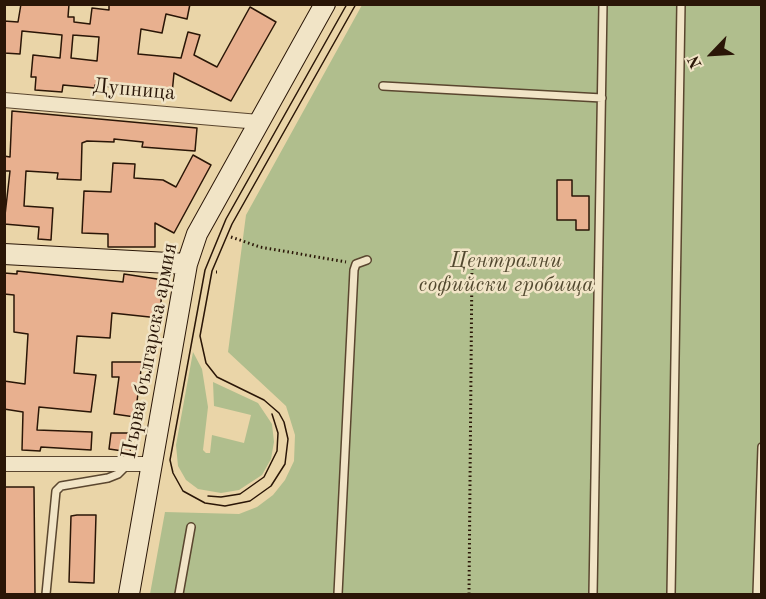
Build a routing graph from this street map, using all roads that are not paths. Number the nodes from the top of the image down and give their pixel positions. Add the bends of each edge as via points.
1 (325, 4) edge
2 (603, 4) edge
3 (681, 4) edge
4 (383, 86) dead end
5 (602, 98) junction
6 (4, 100) edge
7 (259, 122) junction
8 (4, 254) edge
9 (367, 260) dead end
10 (187, 264) junction
11 (762, 447) edge
12 (4, 464) edge
13 (128, 464) junction
14 (153, 464) junction
15 (191, 527) dead end
16 (46, 594) edge
17 (129, 594) edge
18 (179, 594) edge
19 (338, 594) edge
20 (593, 594) edge
21 (671, 594) edge
22 (757, 594) edge

1 - 7 street, Първа българска армия
2 - 5 lane
3 - 21 lane
4 - 5 lane
5 - 20 lane
6 - 7 street, Дупница
7 - 10 street, Първа българска армия via 197,234
8 - 10 street
9 - 19 lane via 356,264
10 - 14 street, Първа българска армия
11 - 22 lane
12 - 13 street
13 - 14 street
13 - 16 lane via 108,478 61,486 56,491
14 - 17 street, Първа българска армия
15 - 18 lane

